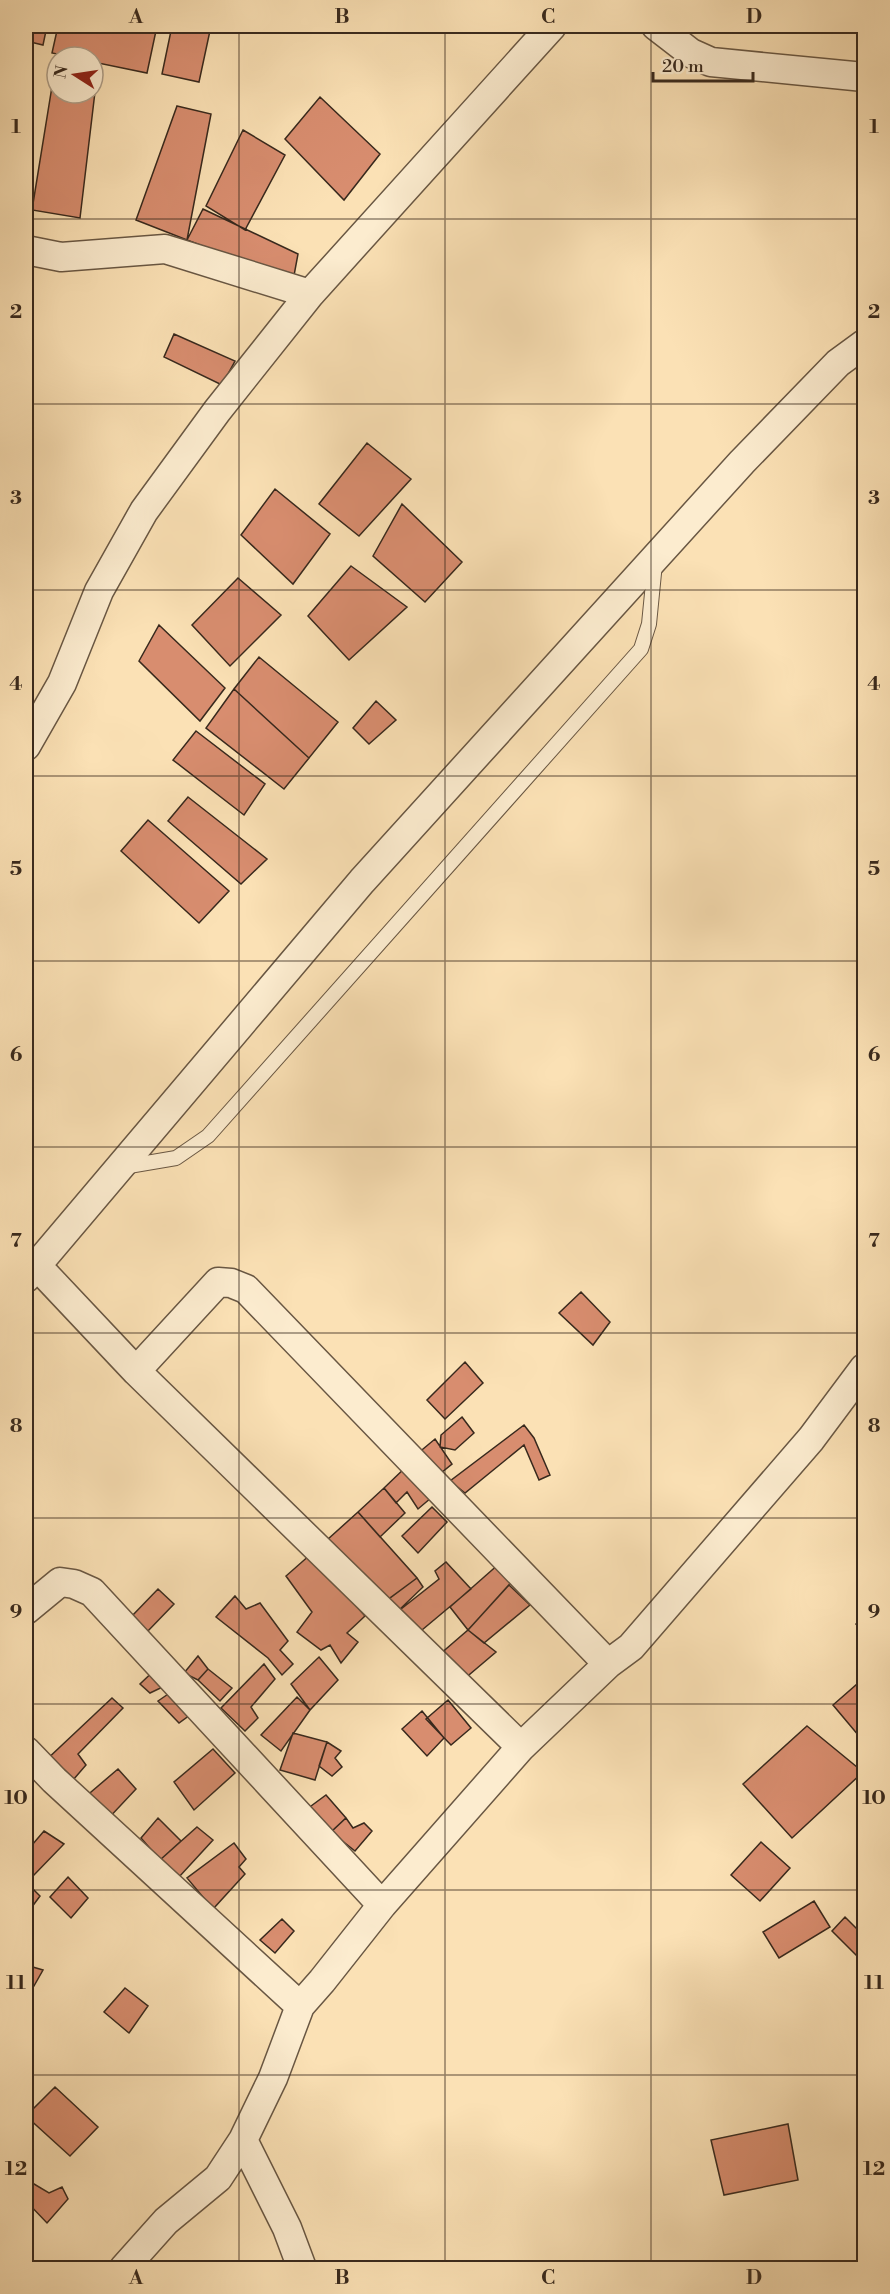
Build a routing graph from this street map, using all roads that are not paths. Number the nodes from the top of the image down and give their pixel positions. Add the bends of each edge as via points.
1 (552, 26) edge
2 (656, 26) edge
3 (864, 77) edge
4 (26, 250) edge
5 (310, 294) junction
6 (864, 345) edge
7 (655, 557) junction
8 (26, 746) edge
9 (121, 1168) junction
10 (31, 1272) edge
11 (864, 1368) edge
12 (136, 1371) junction
13 (26, 1610) edge
14 (608, 1664) junction
15 (522, 1747) junction
16 (26, 1751) edge
17 (382, 1905) junction
18 (300, 2006) junction
19 (243, 2140) junction
20 (124, 2268) edge
21 (302, 2268) edge

1 - 5 street
2 - 3 street via 691,53 711,62
4 - 5 street via 61,257 165,249
5 - 8 street via 144,511 99,591 62,683
6 - 7 street via 838,363
7 - 9 street via 362,881
7 - 9 lane via 649,624 641,649 208,1136 176,1158
9 - 10 street
10 - 12 street
11 - 14 street via 811,1439 631,1647
12 - 14 street via 218,1282 231,1282 246,1289
12 - 15 street
13 - 17 street via 60,1582 92,1592
14 - 15 street
15 - 17 street
16 - 18 street
17 - 18 street
18 - 19 street via 273,2078
19 - 20 street via 218,2178 166,2221
19 - 21 street

